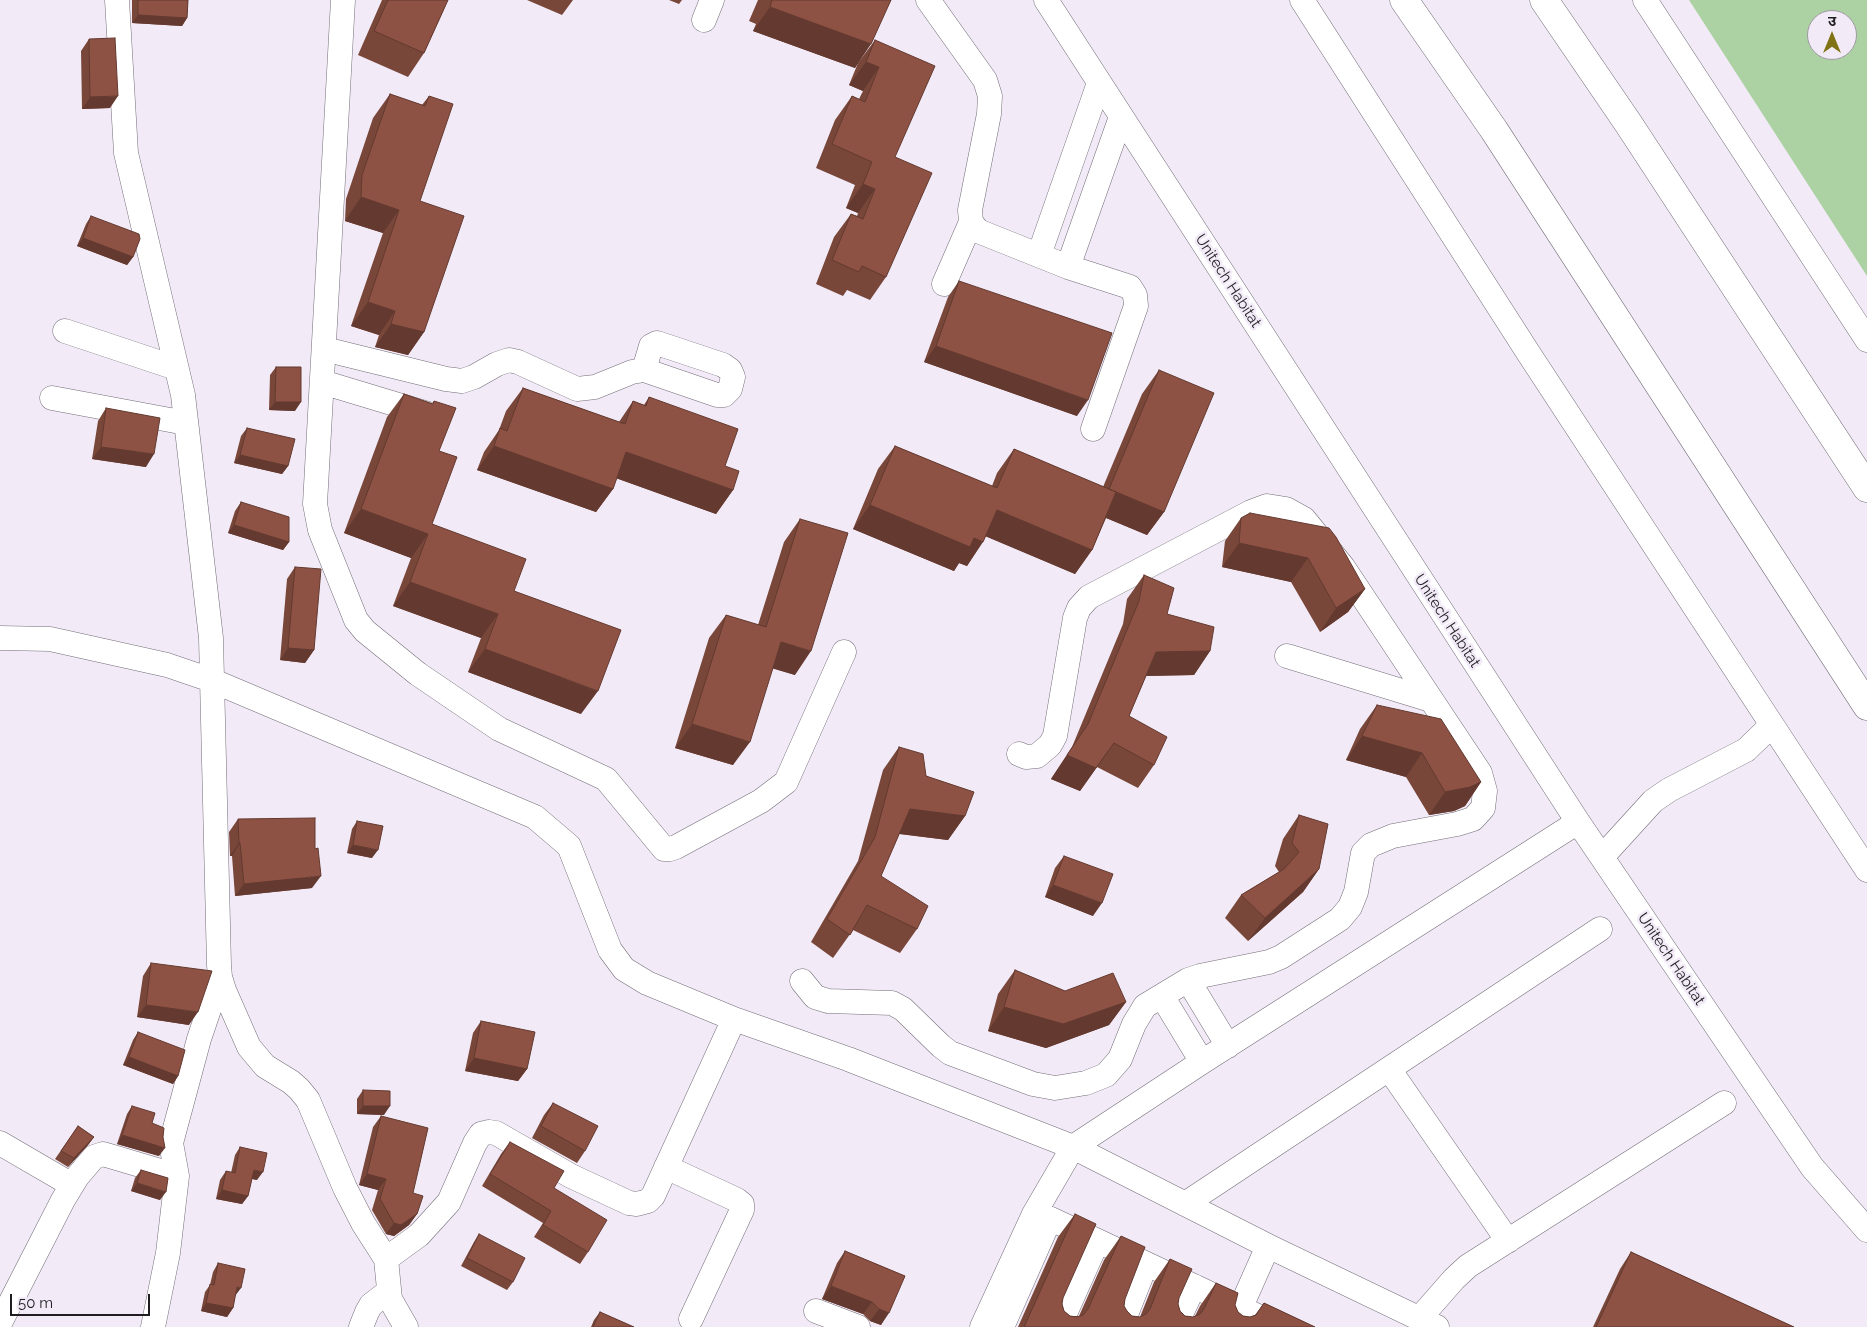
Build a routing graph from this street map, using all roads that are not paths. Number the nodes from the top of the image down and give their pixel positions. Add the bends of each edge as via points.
1 (117, 0) edge
2 (343, 0) edge
3 (928, 0) edge
4 (1046, 0) edge
5 (1302, 0) edge
6 (1404, 0) edge
7 (1544, 0) edge
8 (1645, 0) edge
9 (1099, 83) junction
10 (1121, 117) junction
11 (971, 222) junction
12 (1039, 255) junction
13 (1068, 267) junction
14 (944, 284) dead end
15 (65, 331) dead end
16 (1867, 340) edge
17 (324, 349) junction
18 (176, 368) junction
19 (644, 370) dead end
20 (322, 382) junction
21 (52, 398) dead end
22 (442, 418) edge
23 (186, 423) junction
24 (1093, 429) dead end
25 (1867, 488) edge
26 (0, 638) edge
27 (844, 652) dead end
28 (1286, 656) dead end
29 (211, 680) junction
30 (1431, 700) junction
31 (1867, 706) edge
32 (1772, 725) junction
33 (1019, 754) dead end
34 (1578, 822) junction
35 (1602, 857) junction
36 (1867, 870) edge
37 (1600, 929) dead end
38 (220, 977) junction
39 (1188, 980) junction
40 (802, 981) dead end
41 (1162, 996) junction
42 (734, 1019) junction
43 (1228, 1046) junction
44 (1202, 1062) junction
45 (1389, 1069) junction
46 (1724, 1103) dead end
47 (0, 1143) edge
48 (1073, 1147) junction
49 (666, 1167) junction
50 (178, 1176) junction
51 (72, 1185) junction
52 (1185, 1204) junction
53 (1867, 1230) edge
54 (1508, 1241) junction
55 (1097, 1242) junction
56 (1268, 1246) junction
57 (386, 1259) junction
58 (1146, 1264) junction
59 (1194, 1286) junction
60 (389, 1291) junction
61 (816, 1311) dead end
62 (691, 1318) dead end
63 (1236, 1318) edge
64 (0, 1322) edge
65 (1431, 1325) edge
66 (153, 1327) edge
67 (361, 1327) edge
68 (406, 1327) edge
69 (858, 1327) edge
70 (982, 1327) edge
71 (1002, 1327) edge
72 (1059, 1327) edge
73 (1121, 1327) edge
74 (1175, 1327) edge
75 (1281, 1327) edge

1 - 18 street via 126,153
2 - 17 street
3 - 11 street via 985,80 990,96 970,210
4 - 9 street, Unitech Habitat
5 - 32 street
6 - 31 main road via 1494,130
7 - 25 main road
8 - 16 street
9 - 10 street, Unitech Habitat
9 - 12 street
10 - 13 street
10 - 34 street, Unitech Habitat
11 - 12 street via 978,231
11 - 14 street
12 - 13 street
13 - 24 street via 1130,287 1135,295 1136,306
15 - 18 street
17 - 19 street via 462,381 509,360 577,390
17 - 20 street
18 - 23 street
20 - 22 street
20 - 27 street via 315,504 320,530 356,620 418,674 499,729 606,779 664,849 670,850 761,801 786,782
21 - 23 street
23 - 29 street via 211,638
26 - 29 street via 50,639 167,665
28 - 30 street
29 - 38 street
29 - 42 street via 536,817 569,846 610,950 624,969 647,983
30 - 33 street via 1343,567 1304,519 1286,509 1267,506 1089,597 1075,618 1050,745 1037,756
30 - 39 street via 1480,774 1485,791 1483,808 1473,819 1393,836 1371,844 1363,853 1350,907 1340,919 1281,957
32 - 35 street via 1746,750 1652,801
32 - 36 street
34 - 35 street, Unitech Habitat
34 - 43 street
35 - 53 street, Unitech Habitat via 1812,1167
37 - 45 street
38 - 50 street via 171,1143
38 - 57 street via 249,1047 265,1066 291,1082 308,1100 345,1188
39 - 41 street
39 - 43 street
40 - 41 street via 814,997 828,1001 892,1003 903,1009 950,1053 1033,1084 1055,1088 1086,1083 1106,1075 1120,1059 1145,1006
41 - 44 street
42 - 48 street via 848,1059
42 - 49 street
43 - 44 street
44 - 48 street
45 - 52 street
45 - 54 street
46 - 54 street
47 - 51 street
48 - 52 street
48 - 70 street via 1034,1214
49 - 57 street via 648,1202 628,1203 571,1176 496,1133 481,1134 448,1202 419,1235
49 - 62 street via 742,1204
50 - 51 street via 98,1154
50 - 66 street via 168,1253
51 - 64 street
52 - 56 street
54 - 65 street via 1468,1266 1454,1279
55 - 58 street
55 - 71 street via 1050,1220
55 - 72 street
56 - 63 street
56 - 65 street
57 - 60 street
58 - 59 street
58 - 73 street
59 - 63 street
59 - 74 street
60 - 67 street via 366,1312
60 - 68 street via 390,1299
61 - 69 street
63 - 75 street

